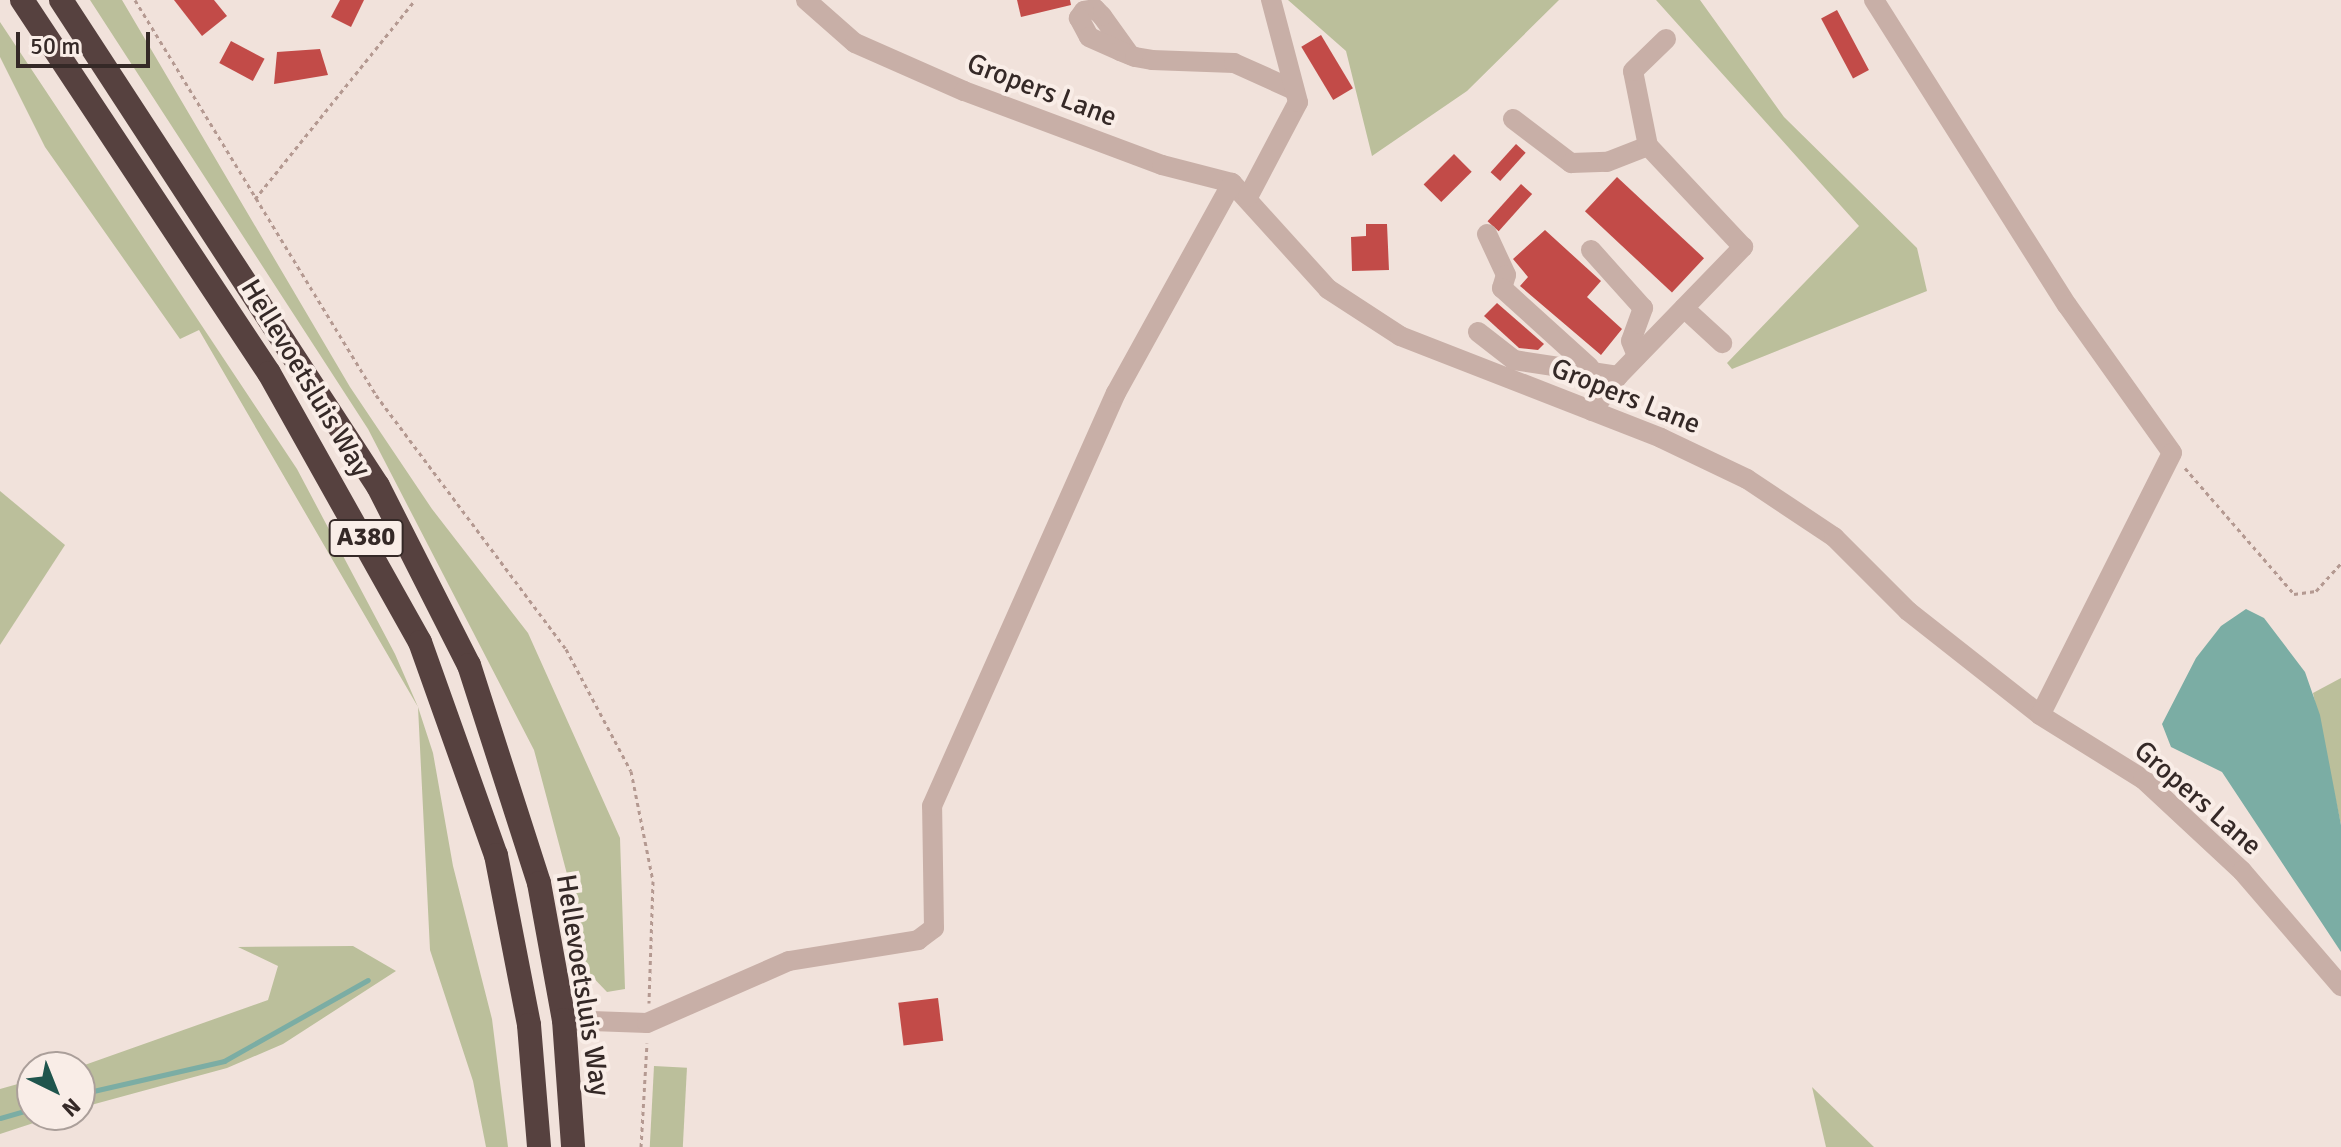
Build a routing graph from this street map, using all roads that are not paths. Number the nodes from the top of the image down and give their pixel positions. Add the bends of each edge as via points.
1 (22, 0) edge
2 (61, 0) edge
3 (806, 0) edge
4 (1271, 0) edge
5 (1874, 0) edge
6 (1666, 39) dead end
7 (1130, 55) dead end
8 (1294, 90) junction
9 (1513, 119) dead end
10 (1648, 146) junction
11 (1240, 190) junction
12 (1487, 234) dead end
13 (1591, 250) dead end
14 (1684, 308) junction
15 (1478, 332) dead end
16 (1722, 343) dead end
17 (1637, 356) junction
18 (1589, 367) junction
19 (1618, 376) junction
20 (1592, 411) junction
21 (2040, 715) junction
22 (2341, 986) edge
23 (564, 1020) junction
24 (539, 1147) edge
25 (573, 1147) edge

1 - 24 highway, Hellevoetsluis Way / A380 via 261,360 420,642 473,777 499,868 529,1025
2 - 23 highway, Hellevoetsluis Way / A380 via 233,256 378,486 435,591 469,665 522,814
3 - 11 street, Gropers Lane via 855,43 964,91
4 - 8 street
5 - 21 street via 2067,305 2172,453
6 - 10 street via 1633,71
7 - 8 street via 1234,63
8 - 11 street via 1298,102
9 - 10 street via 1571,163 1607,162
10 - 14 street via 1743,247
11 - 20 street, Gropers Lane via 1328,289 1400,336
11 - 23 street via 1116,393 932,806 934,928 918,940 789,961 647,1023
12 - 18 street via 1506,275 1502,288
13 - 17 street via 1643,308 1631,341
14 - 16 street
14 - 17 street
15 - 18 street via 1514,360 1552,369
17 - 19 street
18 - 19 street
19 - 20 street
20 - 21 street, Gropers Lane via 1747,479 1834,537 1908,611
21 - 22 street, Gropers Lane via 2143,779 2242,871
23 - 25 highway, Hellevoetsluis Way / A380

